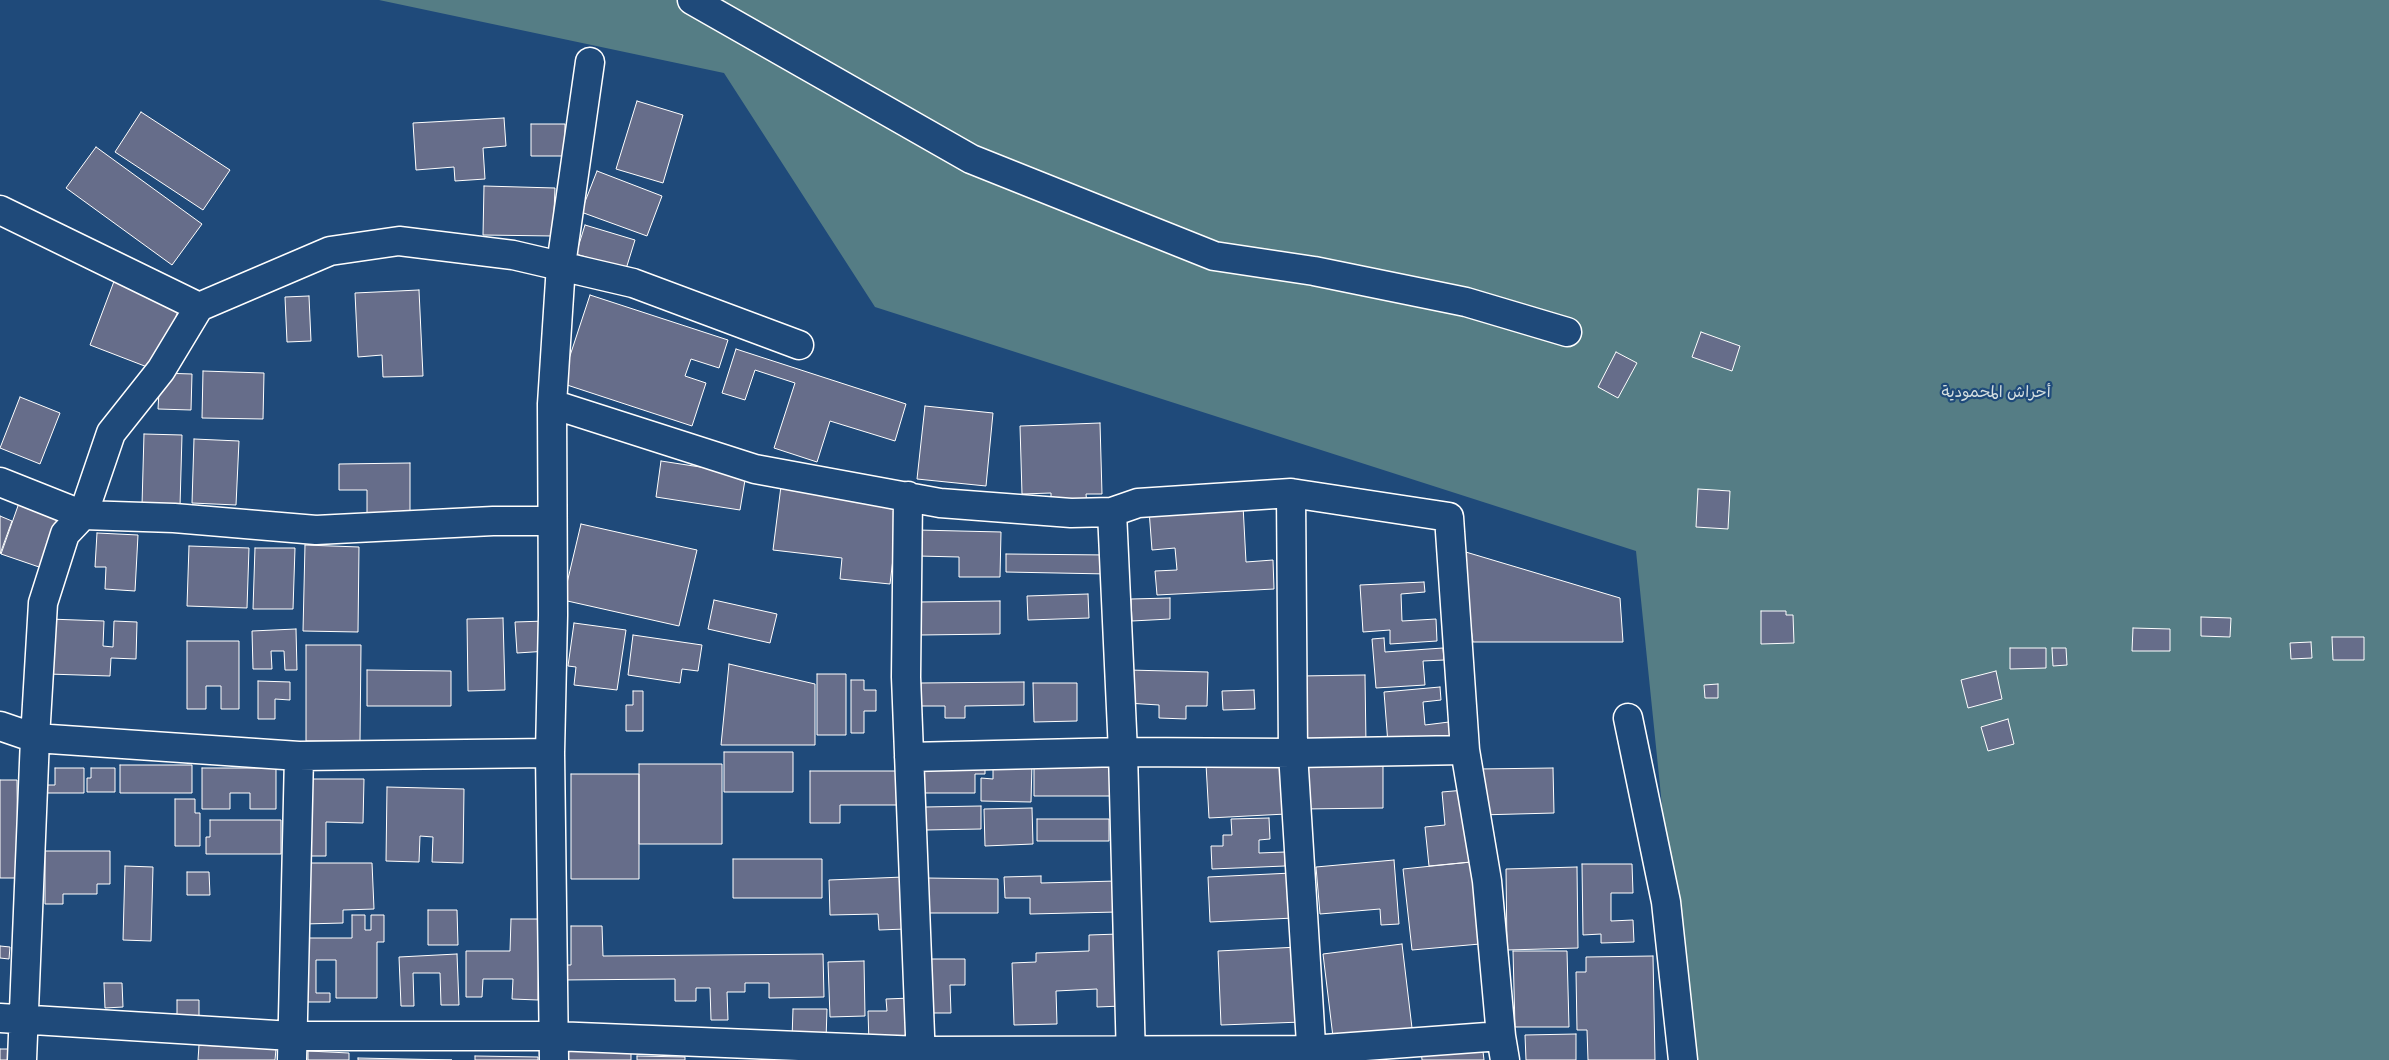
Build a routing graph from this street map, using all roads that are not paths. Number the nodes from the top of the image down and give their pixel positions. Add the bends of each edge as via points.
1 (692, 0) edge
2 (590, 62) dead end
3 (0, 210) edge
4 (561, 266) junction
5 (199, 307) junction
6 (1567, 332) dead end
7 (798, 345) dead end
8 (552, 404) junction
9 (0, 482) edge
10 (1291, 493) junction
11 (908, 496) junction
12 (1112, 512) junction
13 (83, 515) junction
14 (552, 520) junction
15 (1628, 718) dead end
16 (0, 726) edge
17 (35, 738) junction
18 (1466, 750) junction
19 (1123, 752) junction
20 (550, 753) junction
21 (1293, 753) junction
22 (299, 756) junction
23 (909, 757) junction
24 (12, 1018) edge
25 (292, 1048) edge
26 (554, 1048) edge
27 (1503, 1048) edge
28 (921, 1055) edge
29 (1131, 1055) edge
30 (1311, 1055) edge
31 (22, 1060) edge
32 (1683, 1060) edge

1 - 6 street via 971,160 1214,256 1314,271 1466,302
2 - 4 street
3 - 5 street
4 - 5 street via 513,255 399,241 330,251
4 - 7 street via 633,283
4 - 8 street
5 - 13 street via 161,370 111,433
8 - 11 street via 755,469
8 - 14 street
9 - 13 street
10 - 12 street via 1138,503
10 - 18 street via 1449,517
10 - 21 street
11 - 12 street via 940,503 1071,514
11 - 23 street via 906,677
12 - 19 street
13 - 14 street via 174,518 316,530
13 - 17 street via 65,534 43,603
14 - 20 street via 554,615
15 - 32 street via 1666,902
16 - 17 street
17 - 22 street
17 - 24 street
18 - 21 street
18 - 27 street via 1487,881
19 - 21 street
19 - 23 street
19 - 29 street
20 - 22 street
20 - 26 street
21 - 30 street
22 - 25 street
23 - 28 street
24 - 25 street
24 - 31 street
25 - 26 street
26 - 28 street
27 - 30 street
28 - 29 street
29 - 30 street

